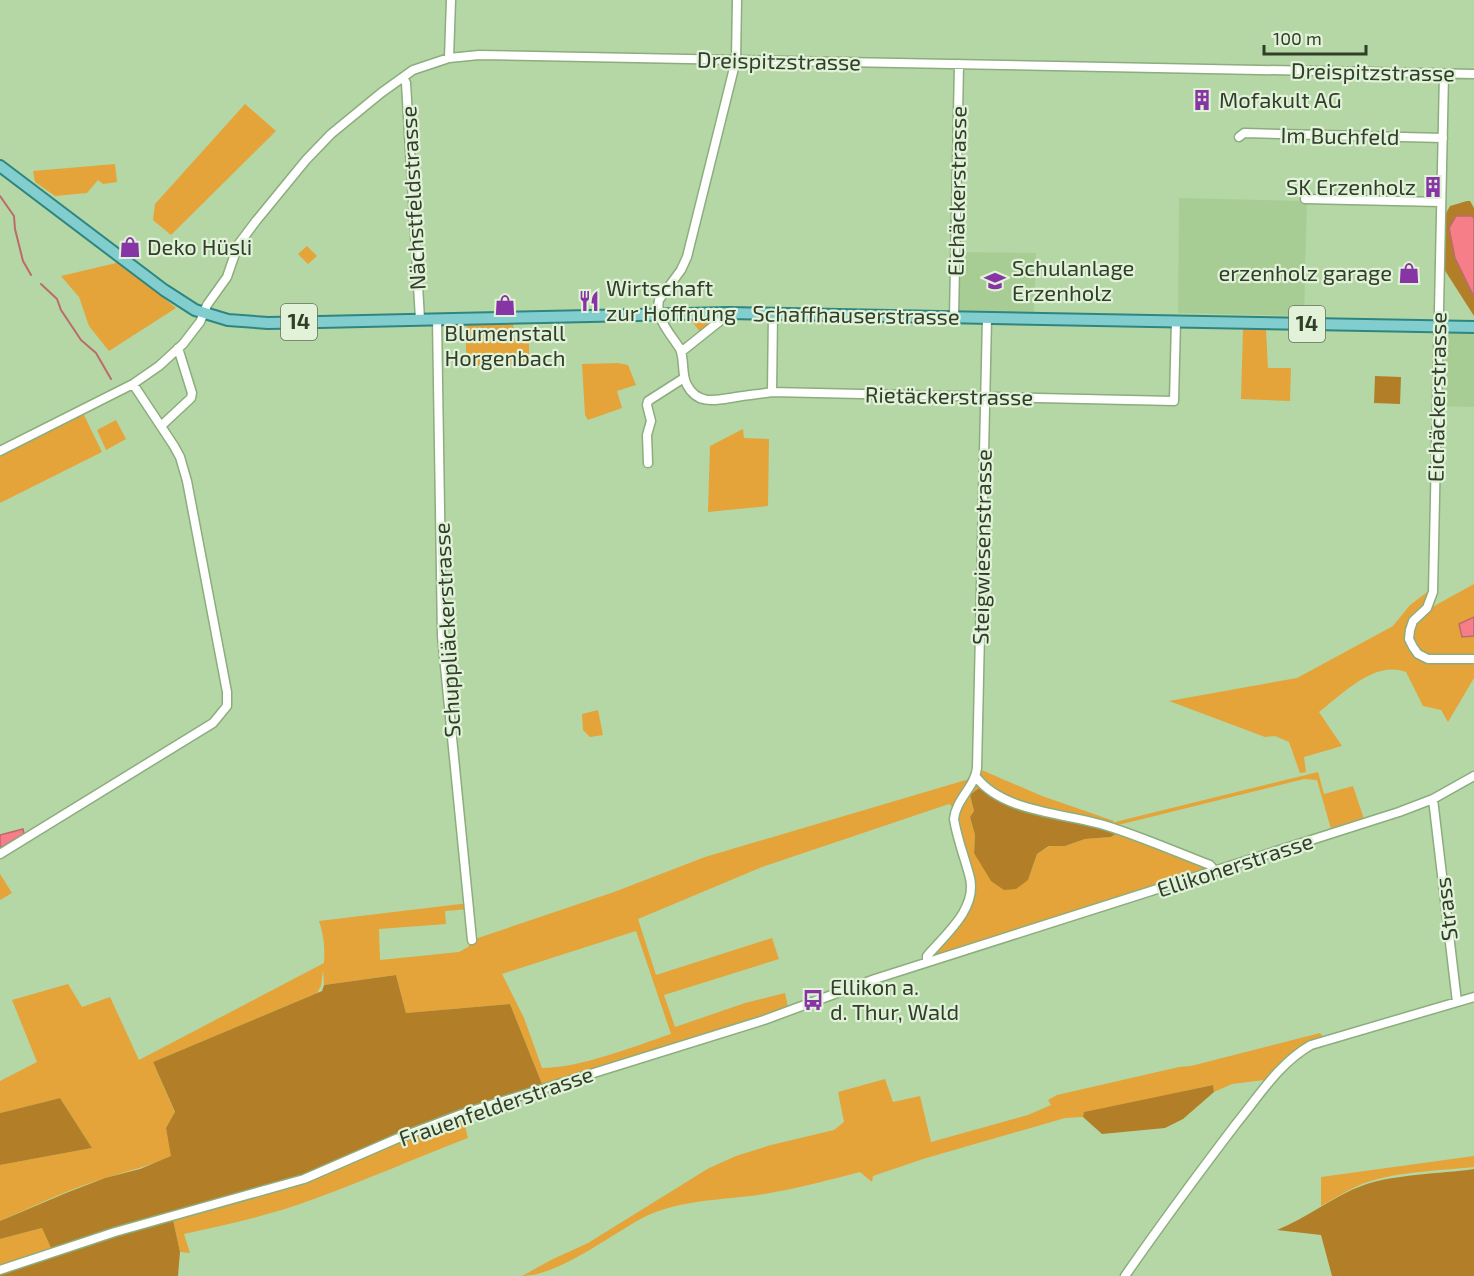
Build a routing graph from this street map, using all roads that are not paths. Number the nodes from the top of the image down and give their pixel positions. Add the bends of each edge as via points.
1 (451, 0) edge
2 (737, 0) edge
3 (449, 57) junction
4 (736, 60) junction
5 (959, 64) junction
6 (1444, 74) junction
7 (1474, 74) edge
8 (403, 77) junction
9 (1239, 137) dead end
10 (1443, 138) junction
11 (0, 166) edge
12 (1305, 199) dead end
13 (1441, 202) junction
14 (730, 313) junction
15 (773, 313) junction
16 (204, 314) junction
17 (660, 314) junction
18 (954, 317) junction
19 (987, 318) junction
20 (420, 319) junction
21 (437, 319) junction
22 (1176, 321) junction
23 (1438, 327) junction
24 (1474, 327) edge
25 (178, 348) junction
26 (681, 352) junction
27 (684, 378) junction
28 (133, 384) junction
29 (772, 392) junction
30 (985, 396) junction
31 (161, 426) junction
32 (0, 451) edge
33 (648, 463) dead end
34 (1474, 659) edge
35 (1474, 776) edge
36 (976, 777) junction
37 (1433, 799) junction
38 (0, 854) edge
39 (1215, 871) junction
40 (472, 940) dead end
41 (992, 942) joint
42 (927, 962) junction
43 (1474, 997) edge
44 (1457, 1002) junction
45 (0, 1270) edge
46 (1125, 1276) edge

1 - 3 street
2 - 4 street
3 - 4 street, Dreispitzstrasse
3 - 8 street, Dreispitzstrasse
4 - 5 street, Dreispitzstrasse
4 - 17 street via 687,257 659,300
5 - 6 street, Dreispitzstrasse
5 - 18 street, Eichäckerstrasse
6 - 7 street, Dreispitzstrasse
6 - 10 street, Eichäckerstrasse
8 - 16 street, Dreispitzstrasse via 331,134 280,191 238,245 227,277
8 - 20 street, Nächstfeldstrasse
9 - 10 street, Im Buchfeld via 1244,133
10 - 13 street, Eichäckerstrasse
11 - 16 main road, Schaffhauserstrasse / 14 via 164,290
12 - 13 street
13 - 23 street, Eichäckerstrasse
14 - 15 main road, Schaffhauserstrasse / 14
14 - 17 main road, Schaffhauserstrasse / 14
14 - 26 street
15 - 18 main road, Schaffhauserstrasse / 14
15 - 29 street
16 - 20 main road, Schaffhauserstrasse / 14 via 268,323
16 - 25 street, Dreispitzstrasse
17 - 21 main road, Schaffhauserstrasse / 14
17 - 26 street
18 - 19 main road, Schaffhauserstrasse / 14
19 - 22 main road, Schaffhauserstrasse / 14
19 - 30 street, Steigwiesenstrasse
20 - 21 main road, Schaffhauserstrasse / 14
21 - 40 street, Schuppliäckerstrasse via 442,636
22 - 23 main road, Schaffhauserstrasse / 14
22 - 30 street, Rietäckerstrasse via 1174,400
23 - 24 main road, Schaffhauserstrasse / 14
23 - 34 street, Eichäckerstrasse via 1433,592 1427,608 1413,621 1409,639 1418,654 1428,659
25 - 28 street, Dreispitzstrasse
25 - 31 street via 191,398
26 - 27 street
27 - 29 street, Rietäckerstrasse via 695,396 706,401
27 - 33 street via 648,401
28 - 31 street
28 - 32 street, Dreispitzstrasse
29 - 30 street, Rietäckerstrasse
30 - 36 street, Steigwiesenstrasse
31 - 38 street via 180,457 186,481 227,706 213,723
35 - 37 street, Ellikonerstrasse
36 - 39 street via 999,796 1030,809 1107,826 1210,865
36 - 42 street via 955,809 954,819 971,880 971,896 967,908 927,956
37 - 39 street, Ellikonerstrasse
37 - 44 street, Strass
39 - 41 street, Ellikonerstrasse
41 - 42 street, Frauenfelderstrasse
42 - 45 street, Frauenfelderstrasse via 764,1020 429,1126 304,1179 115,1232
43 - 44 street
44 - 46 street via 1311,1045 1296,1053 1189,1186

